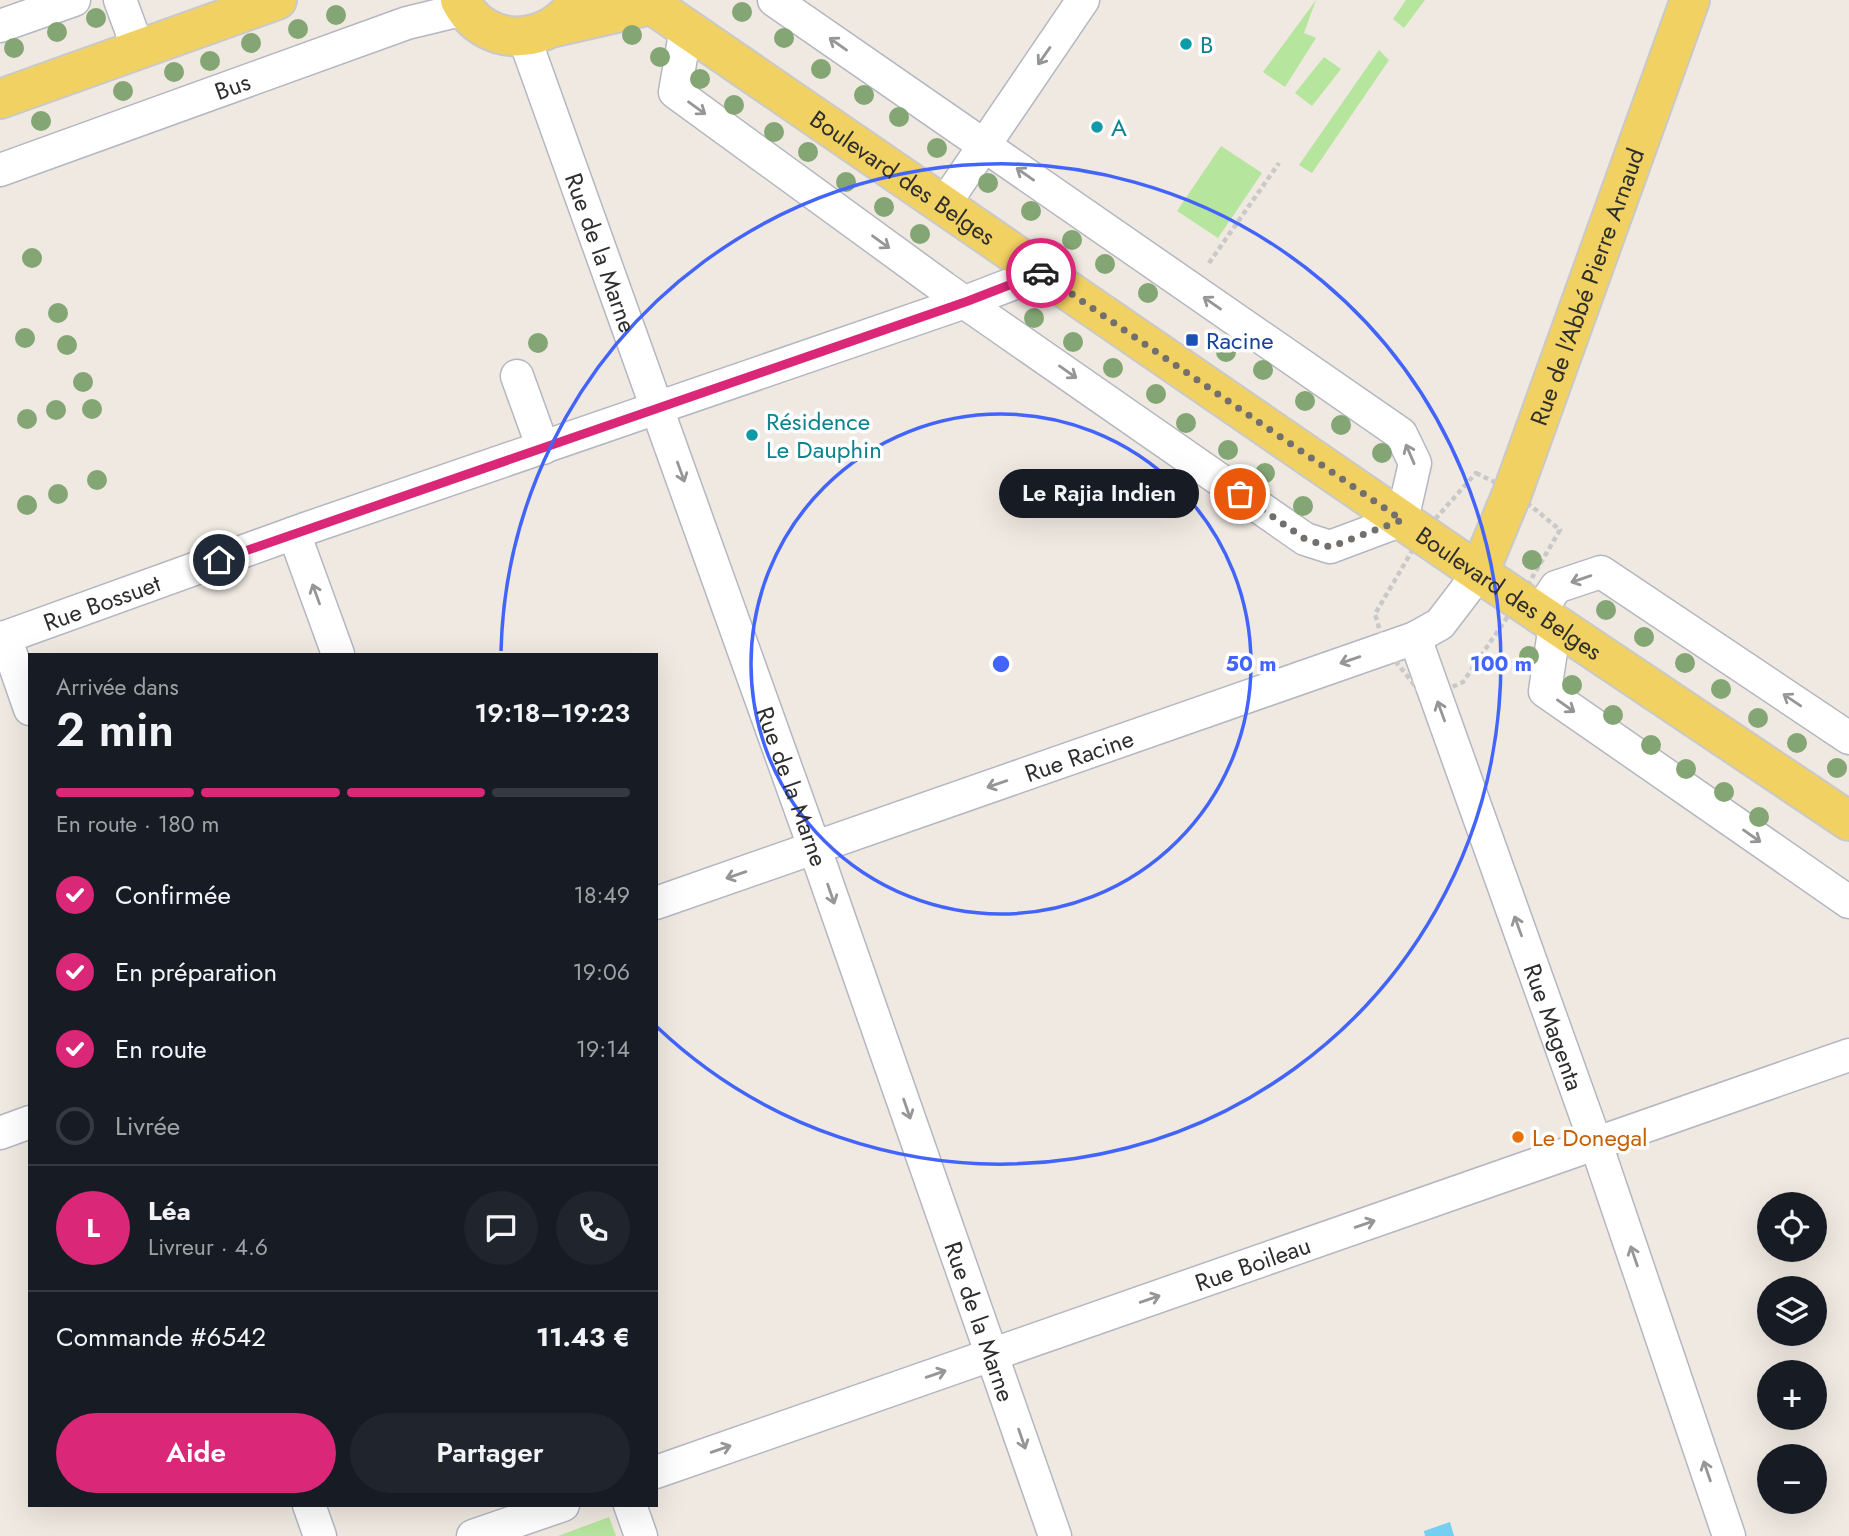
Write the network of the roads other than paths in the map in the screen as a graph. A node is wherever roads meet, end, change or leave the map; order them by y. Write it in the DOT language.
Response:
graph roads {
  1 [pos="74,0"];
  2 [pos="120,0"];
  3 [pos="277,0"];
  4 [pos="774,0"];
  5 [pos="1083,0"];
  6 [pos="1690,0"];
  7 [pos="650,2"];
  8 [pos="462,5"];
  9 [pos="552,21"];
  10 [pos="0,26"];
  11 [pos="686,28"];
  12 [pos="139,51"];
  13 [pos="0,99"];
  14 [pos="983,145"];
  15 [pos="0,170"];
  16 [pos="943,206"];
  17 [pos="1032,267"];
  18 [pos="968,301"];
  19 [pos="517,376"];
  20 [pos="658,408"];
  21 [pos="543,448"];
  22 [pos="1402,520"];
  23 [pos="295,533"];
  24 [pos="1479,573"];
  25 [pos="1547,619"];
  26 [pos="2,638"];
  27 [pos="1415,638"];
  28 [pos="338,653"];
  29 [pos="28,704"];
  30 [pos="1849,738"];
  31 [pos="1849,821"];
  32 [pos="815,848"];
  33 [pos="658,902"];
  34 [pos="1849,902"];
  35 [pos="1849,1055"];
  36 [pos="28,1123"];
  37 [pos="0,1133"];
  38 [pos="1596,1143"];
  39 [pos="993,1354"];
  40 [pos="658,1471"];
  41 [pos="310,1507"];
  42 [pos="557,1507"];
  43 [pos="631,1507"];
  44 [pos="320,1536"];
  45 [pos="473,1536"];
  46 [pos="641,1536"];
  47 [pos="1055,1536"];
  48 [pos="1729,1536"];
  1 -- 10 [label="street"];
  2 -- 12 [label="street"];
  3 -- 12 [label="main road"];
  14 -- 4 [label="street, one-way"];
  5 -- 14 [label="street, one-way"];
  6 -- 24 [label="main road, Rue de l'Abbé Pierre Arnaud"];
  7 -- 9 [label="main road, Boulevard des Belges"];
  7 -- 11 [label="main road, Boulevard des Belges"];
  8 -- 9 [label="main road"];
  8 -- 15 [label="street, Bus"];
  9 -- 20 [label="street, Rue de la Marne"];
  11 -- 16 [label="main road, Boulevard des Belges"];
  11 -- 18 [label="street, one-way"];
  12 -- 13 [label="main road"];
  14 -- 16 [label="street"];
  22 -- 14 [label="street, one-way"];
  16 -- 17 [label="main road, Boulevard des Belges"];
  17 -- 18 [label="street, Rue Bossuet"];
  17 -- 22 [label="main road, Boulevard des Belges"];
  18 -- 20 [label="street, Rue Bossuet"];
  18 -- 22 [label="street, one-way"];
  19 -- 21 [label="street"];
  20 -- 21 [label="street, Rue Bossuet"];
  20 -- 32 [label="street, Rue de la Marne, one-way"];
  21 -- 23 [label="street, Rue Bossuet"];
  22 -- 24 [label="main road, Boulevard des Belges"];
  23 -- 26 [label="street, Rue Bossuet"];
  28 -- 23 [label="street, one-way"];
  24 -- 25 [label="main road, Boulevard des Belges"];
  24 -- 27 [label="street, Rue Racine"];
  30 -- 25 [label="street, one-way"];
  25 -- 31 [label="main road, Boulevard des Belges"];
  25 -- 34 [label="street, one-way"];
  26 -- 29 [label="street"];
  27 -- 32 [label="street, Rue Racine, one-way"];
  38 -- 27 [label="street, Rue Magenta, one-way"];
  32 -- 33 [label="street, Rue Racine, one-way"];
  32 -- 39 [label="street, Rue de la Marne, one-way"];
  35 -- 38 [label="street, Rue Boileau"];
  36 -- 37 [label="street"];
  39 -- 38 [label="street, Rue Boileau, one-way"];
  48 -- 38 [label="street, Rue Magenta, one-way"];
  40 -- 39 [label="street, Rue Boileau, one-way"];
  39 -- 47 [label="street, Rue de la Marne, one-way"];
  41 -- 44 [label="street"];
  42 -- 45 [label="street"];
  43 -- 46 [label="street"];
}
